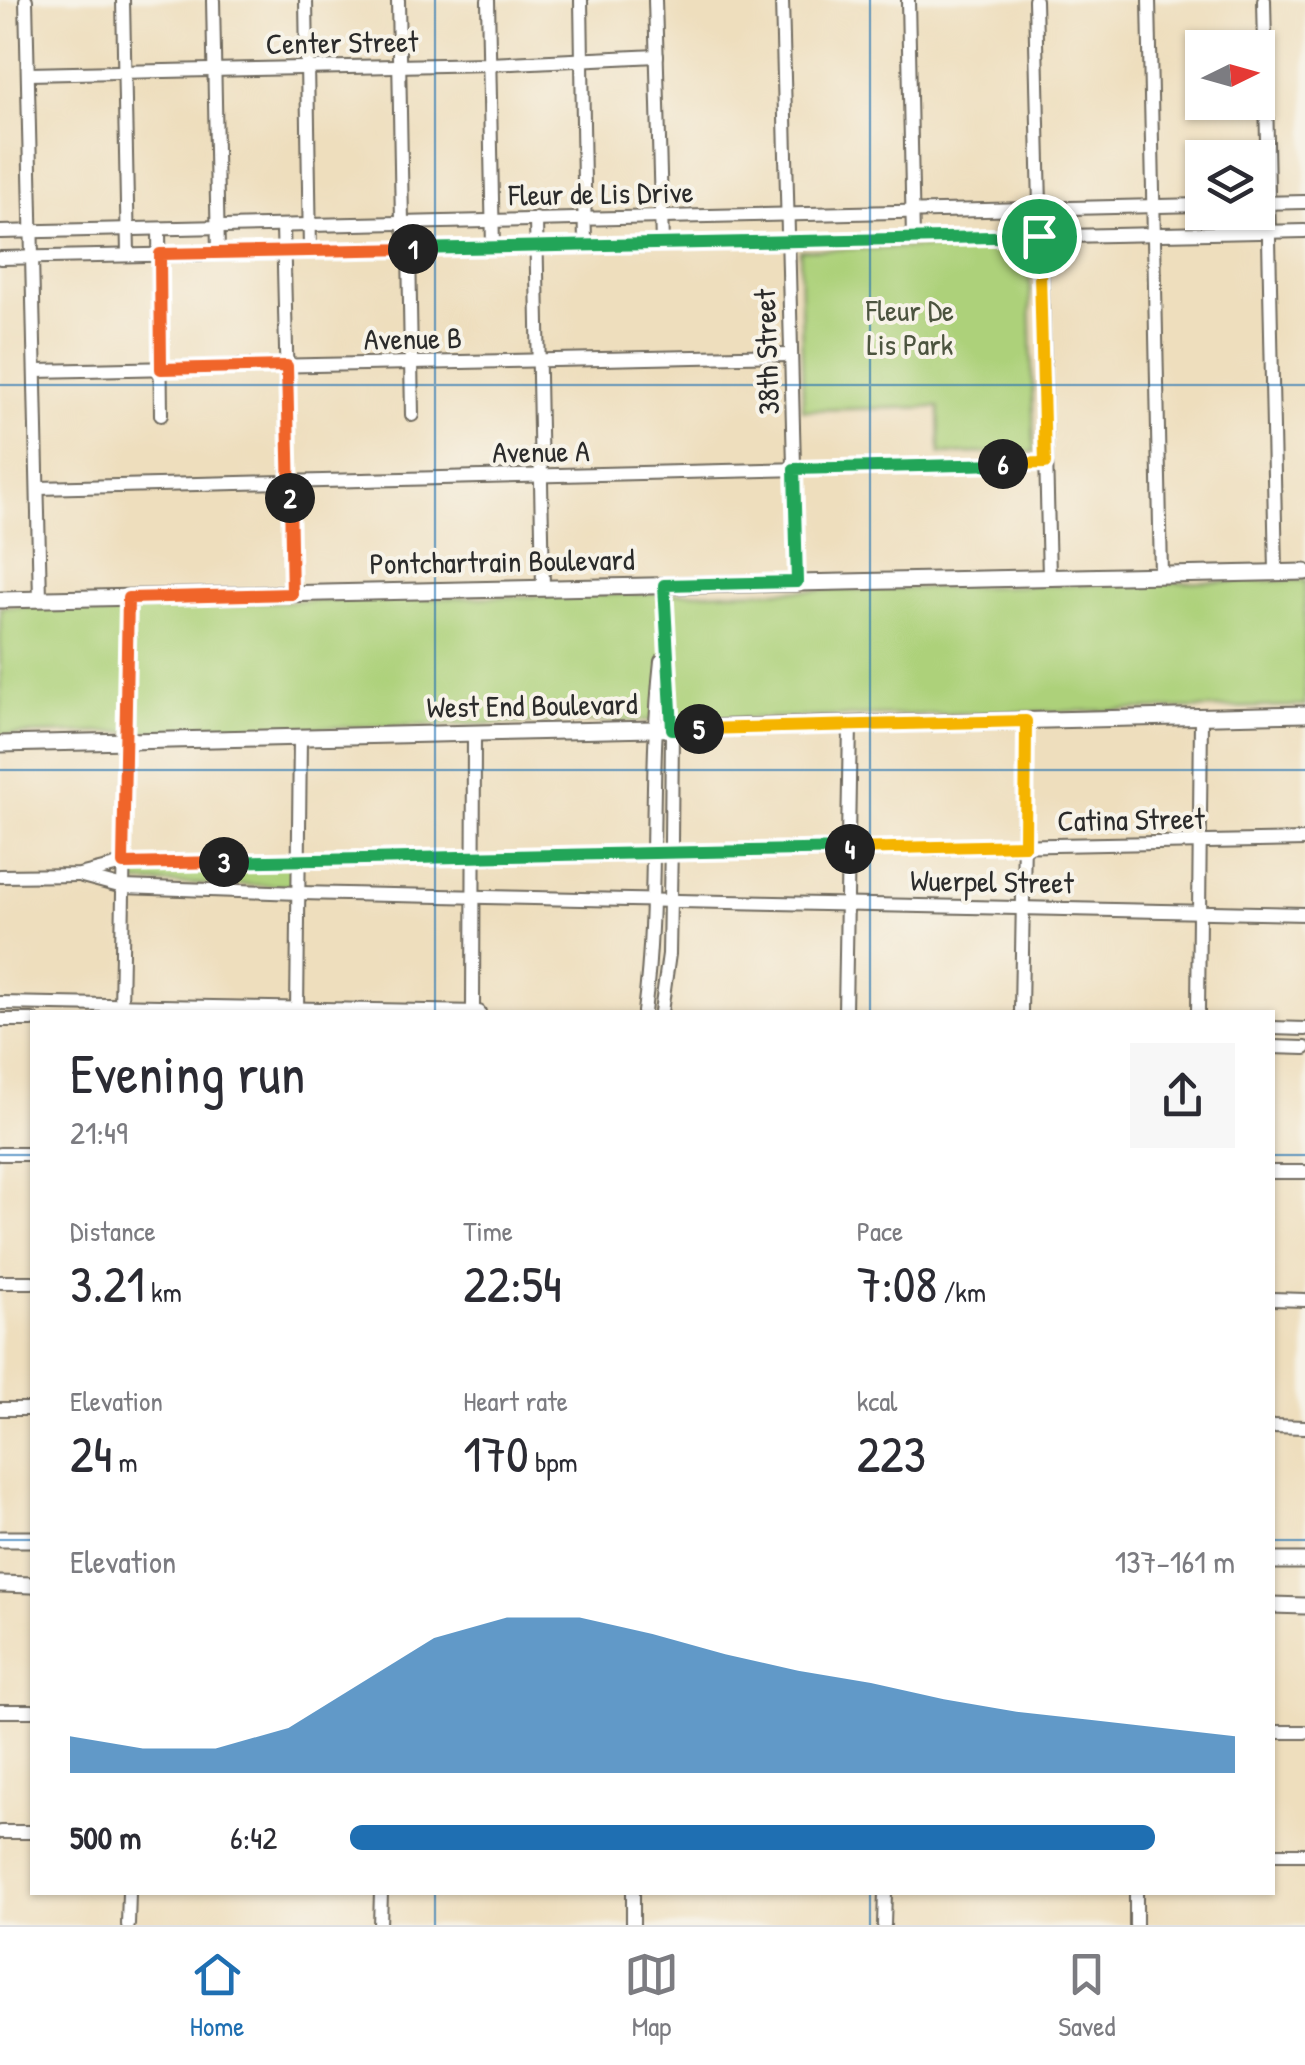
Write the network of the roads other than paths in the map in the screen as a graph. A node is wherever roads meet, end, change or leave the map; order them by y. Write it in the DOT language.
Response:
graph roads {
  1 [pos="26,0"];
  2 [pos="124,0"];
  3 [pos="213,0"];
  4 [pos="306,0"];
  5 [pos="398,0"];
  6 [pos="488,0"];
  7 [pos="580,0"];
  8 [pos="655,0"];
  9 [pos="782,0"];
  10 [pos="908,0"];
  11 [pos="1034,0"];
  12 [pos="1148,0"];
  13 [pos="1264,0"];
  14 [pos="657,56"];
  15 [pos="582,60"];
  16 [pos="489,64"];
  17 [pos="398,66"];
  18 [pos="307,68"];
  19 [pos="214,69"];
  20 [pos="124,73"];
  21 [pos="28,74"];
  22 [pos="1263,140"];
  23 [pos="1305,202"];
  24 [pos="1275,203"];
  25 [pos="1185,206"];
  26 [pos="1153,207"];
  27 [pos="1039,208"];
  28 [pos="912,211"];
  29 [pos="788,214"];
  30 [pos="660,216"];
  31 [pos="586,218"];
  32 [pos="536,219"];
  33 [pos="493,220"];
  34 [pos="402,222"];
  35 [pos="310,225"];
  36 [pos="282,226"];
  37 [pos="218,228"];
  38 [pos="160,229"];
  39 [pos="127,230"];
  40 [pos="1305,231"];
  41 [pos="0,232"];
  42 [pos="32,232"];
  43 [pos="1269,232"];
  44 [pos="1154,234"];
  45 [pos="1039,236"];
  46 [pos="913,239"];
  47 [pos="788,242"];
  48 [pos="662,244"];
  49 [pos="585,246"];
  50 [pos="535,247"];
  51 [pos="493,248"];
  52 [pos="409,249"];
  53 [pos="310,251"];
  54 [pos="283,252"];
  55 [pos="218,253"];
  56 [pos="160,254"];
  57 [pos="128,255"];
  58 [pos="32,257"];
  59 [pos="0,258"];
  60 [pos="791,355"];
  61 [pos="538,360"];
  62 [pos="412,362"];
  63 [pos="287,366"];
  64 [pos="161,369"];
  65 [pos="36,371"];
  66 [pos="161,415"];
  67 [pos="412,415"];
  68 [pos="1045,463"];
  69 [pos="794,469"];
  70 [pos="542,476"];
  71 [pos="290,482"];
  72 [pos="38,488"];
  73 [pos="1276,572"];
  74 [pos="1305,572"];
  75 [pos="1162,574"];
  76 [pos="1049,577"];
  77 [pos="797,582"];
  78 [pos="664,585"];
  79 [pos="543,587"];
  80 [pos="292,594"];
  81 [pos="128,598"];
  82 [pos="0,600"];
  83 [pos="40,600"];
  84 [pos="664,630"];
  85 [pos="1305,714"];
  86 [pos="1200,717"];
  87 [pos="1026,721"];
  88 [pos="850,724"];
  89 [pos="672,729"];
  90 [pos="654,730"];
  91 [pos="474,736"];
  92 [pos="300,737"];
  93 [pos="126,742"];
  94 [pos="0,744"];
  95 [pos="1305,840"];
  96 [pos="1202,843"];
  97 [pos="1025,845"];
  98 [pos="848,849"];
  99 [pos="671,853"];
  100 [pos="652,854"];
  101 [pos="474,857"];
  102 [pos="299,861"];
  103 [pos="123,864"];
  104 [pos="79,875"];
  105 [pos="0,876"];
  106 [pos="123,887"];
  107 [pos="299,892"];
  108 [pos="474,896"];
  109 [pos="652,900"];
  110 [pos="670,900"];
  111 [pos="848,903"];
  112 [pos="1023,906"];
  113 [pos="1202,912"];
  114 [pos="1305,914"];
  115 [pos="0,1003"];
  116 [pos="121,1009"];
  117 [pos="143,1009"];
  118 [pos="297,1010"];
  119 [pos="475,1010"];
  120 [pos="644,1010"];
  121 [pos="662,1010"];
  122 [pos="845,1010"];
  123 [pos="1021,1010"];
  124 [pos="1198,1010"];
  125 [pos="0,1020"];
  126 [pos="30,1020"];
  127 [pos="1275,1028"];
  128 [pos="1305,1029"];
  129 [pos="1275,1047"];
  130 [pos="1305,1048"];
  131 [pos="0,1154"];
  132 [pos="30,1154"];
  133 [pos="1275,1172"];
  134 [pos="1305,1172"];
  135 [pos="0,1282"];
  136 [pos="30,1282"];
  137 [pos="1275,1299"];
  138 [pos="1305,1300"];
  139 [pos="0,1408"];
  140 [pos="30,1409"];
  141 [pos="1275,1426"];
  142 [pos="1305,1427"];
  143 [pos="0,1538"];
  144 [pos="30,1539"];
  145 [pos="1275,1560"];
  146 [pos="1305,1561"];
  147 [pos="0,1584"];
  148 [pos="30,1585"];
  149 [pos="1275,1605"];
  150 [pos="1305,1606"];
  151 [pos="0,1711"];
  152 [pos="30,1711"];
  153 [pos="1275,1732"];
  154 [pos="1305,1732"];
  155 [pos="0,1832"];
  156 [pos="30,1832"];
  157 [pos="1275,1854"];
  158 [pos="1305,1854"];
  159 [pos="129,1895"];
  160 [pos="380,1895"];
  161 [pos="633,1895"];
  162 [pos="885,1895"];
  163 [pos="1136,1895"];
  164 [pos="128,1925"];
  165 [pos="380,1925"];
  166 [pos="632,1925"];
  167 [pos="884,1925"];
  168 [pos="1136,1925"];
  1 -- 21 [label="street"];
  2 -- 20 [label="street"];
  3 -- 19 [label="street"];
  4 -- 18 [label="street"];
  5 -- 17 [label="street"];
  6 -- 16 [label="street"];
  7 -- 15 [label="street"];
  8 -- 14 [label="street"];
  9 -- 29 [label="street, 38th Street"];
  10 -- 28 [label="street"];
  11 -- 27 [label="street"];
  12 -- 26 [label="street"];
  13 -- 22 [label="street"];
  14 -- 15 [label="street, Center Street"];
  14 -- 30 [label="street"];
  15 -- 16 [label="street, Center Street"];
  15 -- 31 [label="street"];
  16 -- 17 [label="street, Center Street"];
  16 -- 33 [label="street"];
  17 -- 18 [label="street, Center Street"];
  17 -- 34 [label="street"];
  18 -- 19 [label="street, Center Street"];
  18 -- 35 [label="street"];
  19 -- 20 [label="street, Center Street"];
  19 -- 37 [label="street"];
  20 -- 21 [label="street, Center Street"];
  20 -- 39 [label="street"];
  21 -- 42 [label="street"];
  23 -- 24 [label="street"];
  25 -- 26 [label="street, Fleur de Lis Drive"];
  26 -- 27 [label="street, Fleur de Lis Drive"];
  26 -- 44 [label="street"];
  27 -- 28 [label="street, Fleur de Lis Drive"];
  27 -- 45 [label="street"];
  28 -- 29 [label="street, Fleur de Lis Drive"];
  28 -- 46 [label="street"];
  29 -- 30 [label="street, Fleur de Lis Drive"];
  29 -- 47 [label="street, 38th Street"];
  30 -- 31 [label="street, Fleur de Lis Drive"];
  30 -- 48 [label="street"];
  31 -- 32 [label="street, Fleur de Lis Drive"];
  31 -- 49 [label="street"];
  32 -- 33 [label="street, Fleur de Lis Drive"];
  32 -- 50 [label="street"];
  33 -- 34 [label="street, Fleur de Lis Drive"];
  33 -- 51 [label="street"];
  34 -- 35 [label="street, Fleur de Lis Drive"];
  34 -- 52 [label="street"];
  35 -- 36 [label="street, Fleur de Lis Drive"];
  35 -- 53 [label="street"];
  36 -- 37 [label="street, Fleur de Lis Drive"];
  36 -- 54 [label="street"];
  37 -- 38 [label="street, Fleur de Lis Drive"];
  37 -- 55 [label="street"];
  38 -- 39 [label="street, Fleur de Lis Drive"];
  38 -- 56 [label="street"];
  39 -- 42 [label="street, Fleur de Lis Drive"];
  39 -- 57 [label="street"];
  40 -- 43 [label="street, Fleur de Lis Drive"];
  41 -- 42 [label="street, Fleur de Lis Drive"];
  42 -- 58 [label="street"];
  43 -- 44 [label="street, Fleur de Lis Drive"];
  43 -- 73 [label="street"];
  44 -- 45 [label="street, Fleur de Lis Drive"];
  44 -- 75 [label="street"];
  45 -- 46 [label="street, Fleur de Lis Drive"];
  45 -- 68 [label="street"];
  46 -- 47 [label="street, Fleur de Lis Drive"];
  47 -- 48 [label="street, Fleur de Lis Drive"];
  47 -- 60 [label="street, 38th Street"];
  48 -- 49 [label="street, Fleur de Lis Drive"];
  49 -- 50 [label="street, Fleur de Lis Drive"];
  50 -- 51 [label="street, Fleur de Lis Drive"];
  50 -- 61 [label="street"];
  51 -- 52 [label="street, Fleur de Lis Drive"];
  52 -- 53 [label="street, Fleur de Lis Drive"];
  52 -- 62 [label="street"];
  53 -- 54 [label="street, Fleur de Lis Drive"];
  54 -- 55 [label="street, Fleur de Lis Drive"];
  54 -- 63 [label="street"];
  55 -- 56 [label="street, Fleur de Lis Drive"];
  56 -- 57 [label="street, Fleur de Lis Drive"];
  56 -- 64 [label="street"];
  57 -- 58 [label="street, Fleur de Lis Drive"];
  58 -- 59 [label="street, Fleur de Lis Drive"];
  58 -- 65 [label="street"];
  60 -- 61 [label="street, Avenue B"];
  60 -- 69 [label="street, 38th Street"];
  61 -- 62 [label="street, Avenue B"];
  61 -- 70 [label="street"];
  62 -- 63 [label="street, Avenue B"];
  62 -- 67 [label="street"];
  63 -- 64 [label="street, Avenue B"];
  63 -- 71 [label="street"];
  64 -- 65 [label="street, Avenue B"];
  64 -- 66 [label="street"];
  65 -- 72 [label="street"];
  68 -- 69 [label="street, Avenue A"];
  68 -- 76 [label="street"];
  69 -- 70 [label="street, Avenue A"];
  69 -- 77 [label="street, 38th Street"];
  70 -- 71 [label="street, Avenue A"];
  70 -- 79 [label="street"];
  71 -- 72 [label="street, Avenue A"];
  71 -- 80 [label="street"];
  72 -- 83 [label="street"];
  73 -- 74 [label="main road, Pontchartrain Boulevard"];
  73 -- 75 [label="main road, Pontchartrain Boulevard"];
  75 -- 76 [label="main road, Pontchartrain Boulevard"];
  76 -- 77 [label="main road, Pontchartrain Boulevard"];
  77 -- 78 [label="main road, Pontchartrain Boulevard"];
  78 -- 79 [label="main road, Pontchartrain Boulevard"];
  78 -- 84 [label="street"];
  79 -- 80 [label="main road, Pontchartrain Boulevard"];
  80 -- 81 [label="main road, Pontchartrain Boulevard"];
  81 -- 83 [label="main road, Pontchartrain Boulevard"];
  81 -- 93 [label="street"];
  82 -- 83 [label="main road, Pontchartrain Boulevard"];
  84 -- 89 [label="street"];
  84 -- 90 [label="street"];
  85 -- 86 [label="main road, West End Boulevard"];
  86 -- 87 [label="main road, West End Boulevard"];
  86 -- 96 [label="street"];
  87 -- 88 [label="main road, West End Boulevard"];
  87 -- 97 [label="street"];
  88 -- 89 [label="main road, West End Boulevard"];
  88 -- 98 [label="street"];
  89 -- 90 [label="main road, West End Boulevard"];
  89 -- 99 [label="street"];
  90 -- 91 [label="main road, West End Boulevard"];
  90 -- 100 [label="street"];
  91 -- 92 [label="main road, West End Boulevard"];
  91 -- 101 [label="street"];
  92 -- 93 [label="main road, West End Boulevard"];
  92 -- 102 [label="street"];
  93 -- 94 [label="main road, West End Boulevard"];
  93 -- 103 [label="street"];
  95 -- 96 [label="street, Catina Street"];
  96 -- 97 [label="street, Catina Street"];
  96 -- 113 [label="street"];
  97 -- 98 [label="street, Catina Street"];
  97 -- 112 [label="street"];
  98 -- 99 [label="street, Catina Street"];
  98 -- 111 [label="street"];
  99 -- 100 [label="street, Catina Street"];
  99 -- 110 [label="street"];
  100 -- 101 [label="street, Catina Street"];
  100 -- 109 [label="street"];
  101 -- 102 [label="street, Catina Street"];
  101 -- 108 [label="street"];
  102 -- 103 [label="street, Catina Street"];
  102 -- 107 [label="street"];
  103 -- 104 [label="street, Catina Street"];
  103 -- 106 [label="street"];
  104 -- 105 [label="street, Catina Street"];
  104 -- 106 [label="street, Wuerpel Street"];
  106 -- 107 [label="street, Wuerpel Street"];
  106 -- 116 [label="street"];
  107 -- 108 [label="street, Wuerpel Street"];
  107 -- 118 [label="street"];
  108 -- 109 [label="street, Wuerpel Street"];
  108 -- 119 [label="street"];
  109 -- 110 [label="street, Wuerpel Street"];
  109 -- 120 [label="street"];
  110 -- 111 [label="street, Wuerpel Street"];
  110 -- 121 [label="street"];
  111 -- 112 [label="street, Wuerpel Street"];
  111 -- 122 [label="street"];
  112 -- 113 [label="street, Wuerpel Street"];
  112 -- 123 [label="street"];
  113 -- 114 [label="street, Wuerpel Street"];
  113 -- 124 [label="street"];
  115 -- 116 [label="street"];
  116 -- 117 [label="street"];
  117 -- 118 [label="street"];
  125 -- 126 [label="street"];
  127 -- 128 [label="street"];
  129 -- 130 [label="street"];
  131 -- 132 [label="street"];
  133 -- 134 [label="street"];
  135 -- 136 [label="street"];
  137 -- 138 [label="street"];
  139 -- 140 [label="street"];
  141 -- 142 [label="street"];
  143 -- 144 [label="main road"];
  145 -- 146 [label="main road"];
  147 -- 148 [label="main road"];
  149 -- 150 [label="main road"];
  151 -- 152 [label="street"];
  153 -- 154 [label="street"];
  155 -- 156 [label="street"];
  157 -- 158 [label="street"];
  159 -- 164 [label="street"];
  160 -- 165 [label="street"];
  161 -- 166 [label="street"];
  162 -- 167 [label="street"];
  163 -- 168 [label="street"];
}
